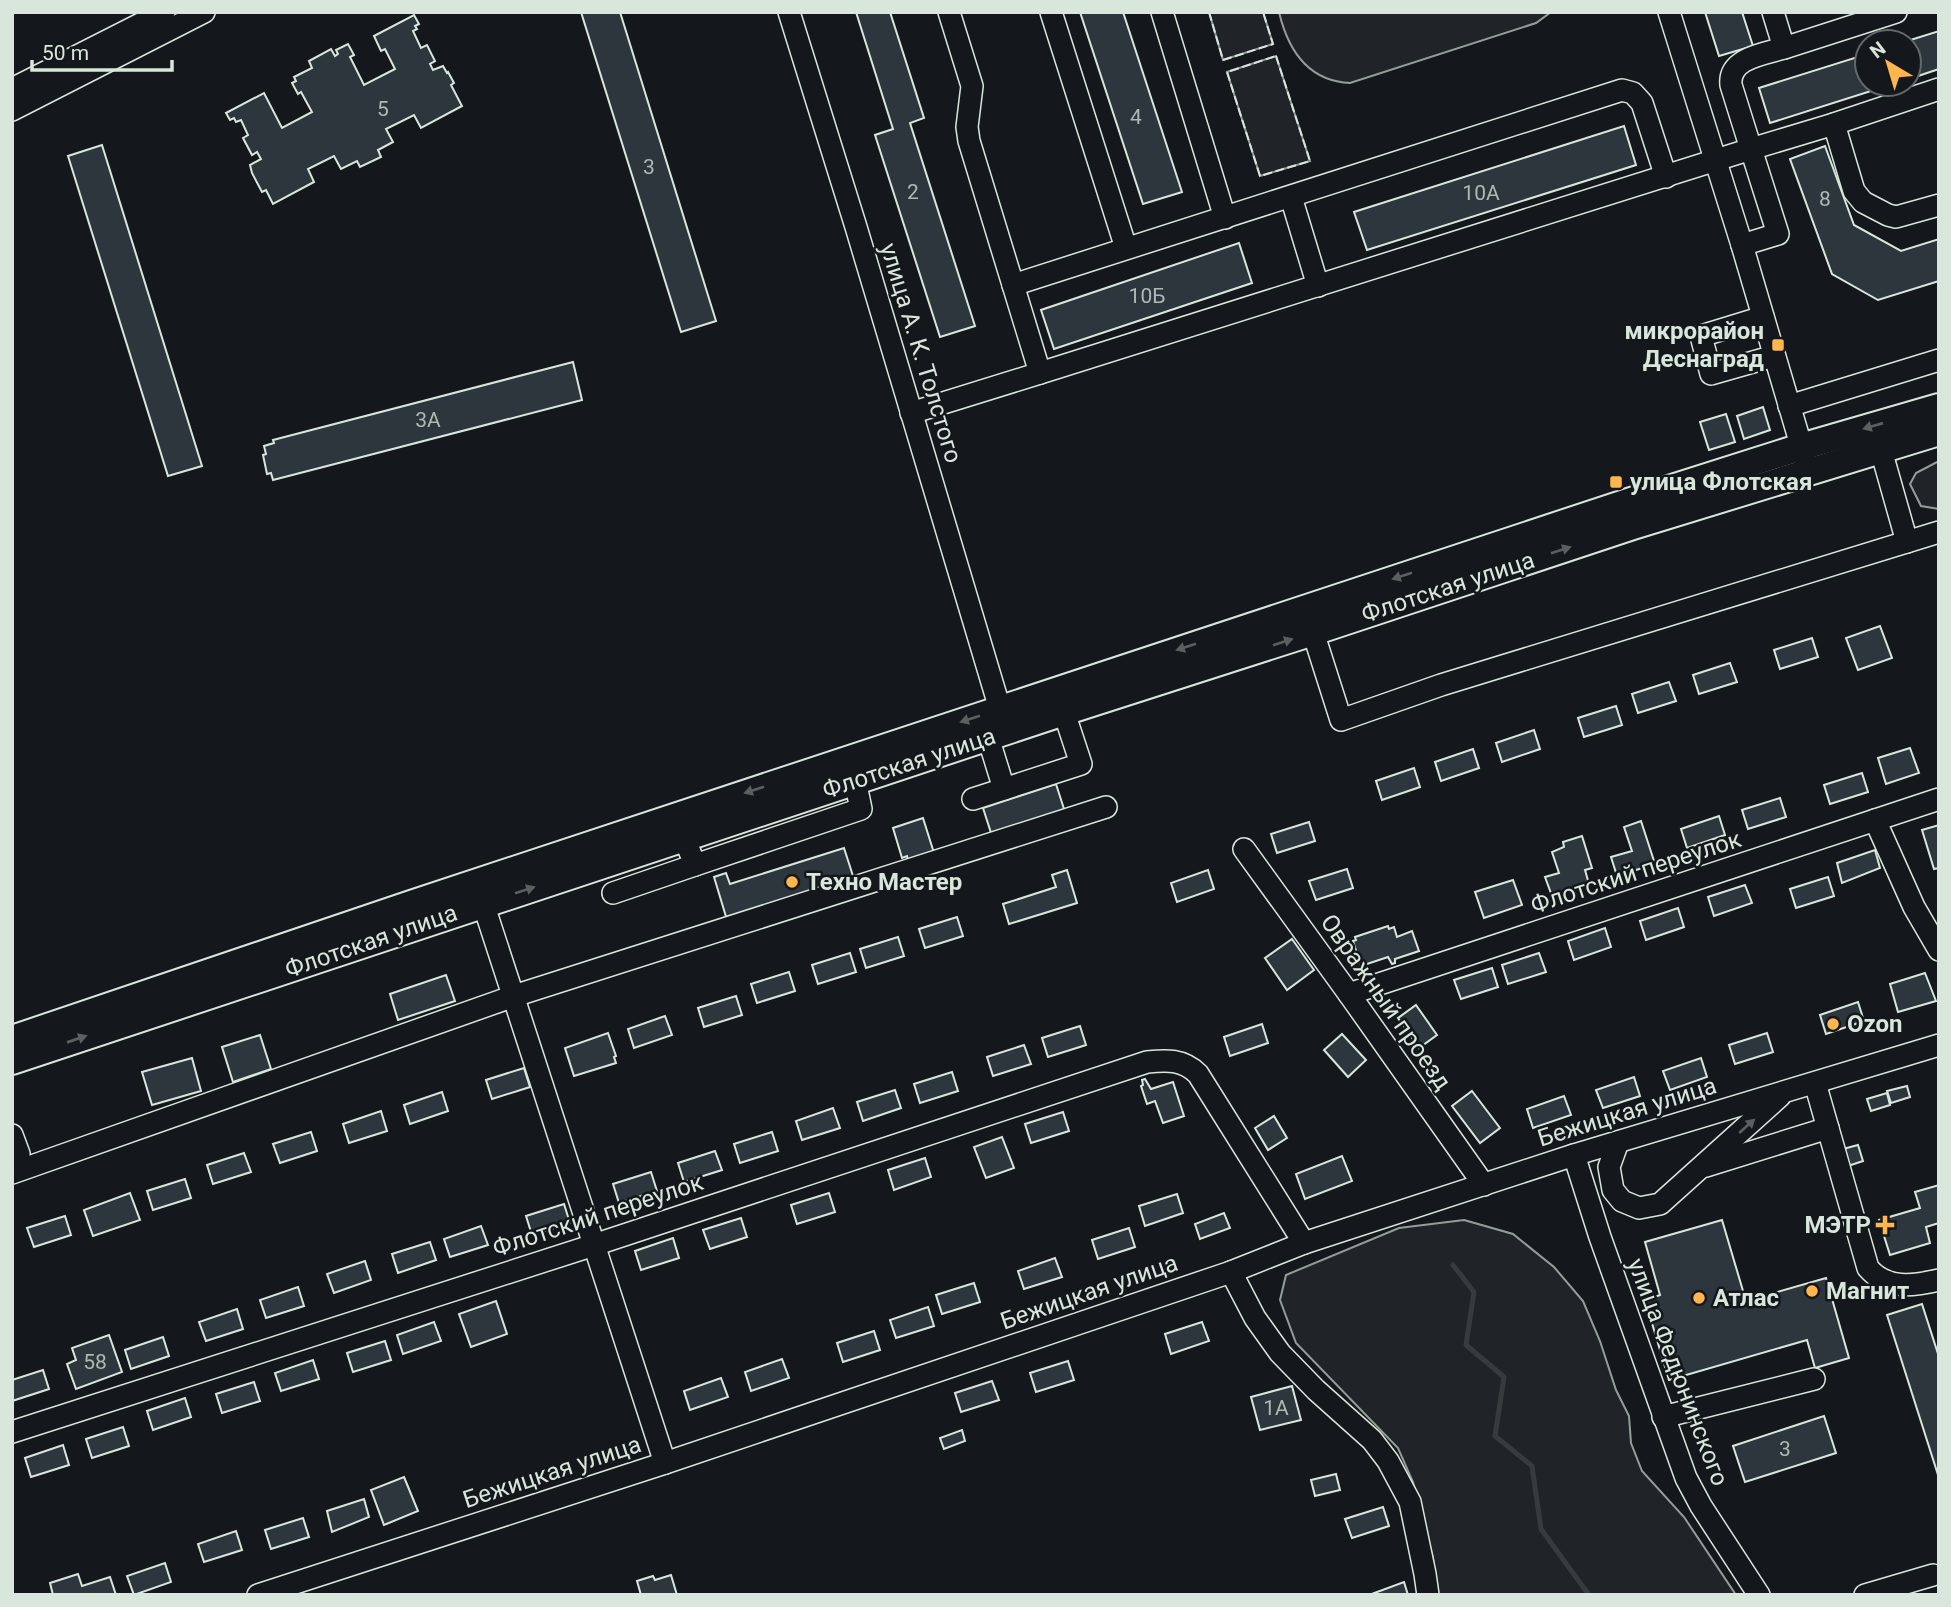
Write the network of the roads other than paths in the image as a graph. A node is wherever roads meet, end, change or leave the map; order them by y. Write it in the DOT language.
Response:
graph roads {
  1 [pos="164,12"];
  2 [pos="204,12"];
  3 [pos="789,12"];
  4 [pos="949,12"];
  5 [pos="1051,12"];
  6 [pos="1162,12"];
  7 [pos="1669,12"];
  8 [pos="1773,12"];
  9 [pos="1896,12"];
  10 [pos="1784,48"];
  11 [pos="12,89"];
  12 [pos="1939,89"];
  13 [pos="12,110"];
  14 [pos="1833,124"];
  15 [pos="1751,149"];
  16 [pos="1715,161"];
  17 [pos="1666,177"];
  18 [pos="1291,197"];
  19 [pos="1939,205"];
  20 [pos="1225,218"];
  21 [pos="1742,245"];
  22 [pos="1126,248"];
  23 [pos="1013,285"];
  24 [pos="1318,286"];
  25 [pos="1763,317"];
  26 [pos="1774,356"];
  27 [pos="1939,360"];
  28 [pos="1040,373"];
  29 [pos="1788,406"];
  30 [pos="1939,407"];
  31 [pos="911,413"];
  32 [pos="1939,432"];
  33 [pos="1881,450"];
  34 [pos="1805,460"];
  35 [pos="1939,531"];
  36 [pos="1907,542"];
  37 [pos="1313,632"];
  38 [pos="1060,701"];
  39 [pos="1000,709"];
  40 [pos="988,737"];
  41 [pos="855,780"];
  42 [pos="1004,789"];
  43 [pos="974,799"];
  44 [pos="1939,799"];
  45 [pos="1106,807"];
  46 [pos="1875,820"];
  47 [pos="684,837"];
  48 [pos="1244,849"];
  49 [pos="695,865"];
  50 [pos="613,892"];
  51 [pos="483,903"];
  52 [pos="1939,950"];
  53 [pos="1349,994"];
  54 [pos="514,996"];
  55 [pos="12,1039"];
  56 [pos="1939,1045"];
  57 [pos="12,1061"];
  58 [pos="1815,1083"];
  59 [pos="1784,1092"];
  60 [pos="1828,1128"];
  61 [pos="1618,1142"];
  62 [pos="14,1154"];
  63 [pos="1574,1155"];
  64 [pos="1701,1168"];
  65 [pos="1484,1185"];
  66 [pos="1622,1201"];
  67 [pos="1595,1222"];
  68 [pos="1304,1243"];
  69 [pos="594,1245"];
  70 [pos="1231,1272"];
  71 [pos="1939,1280"];
  72 [pos="1814,1380"];
  73 [pos="1663,1417"];
  74 [pos="12,1432"];
  75 [pos="665,1463"];
  76 [pos="1933,1574"];
  77 [pos="258,1595"];
  78 [pos="1427,1595"];
  79 [pos="1759,1595"];
  80 [pos="1865,1595"];
  1 -- 11 [label="street"];
  2 -- 13 [label="street"];
  3 -- 31 [label="street, улица А. К. Толстого"];
  4 -- 23 [label="street"];
  5 -- 22 [label="street"];
  6 -- 20 [label="street"];
  7 -- 16 [label="street"];
  8 -- 10 [label="street"];
  9 -- 10 [label="street"];
  10 -- 15 [label="street"];
  12 -- 14 [label="street"];
  14 -- 15 [label="street"];
  14 -- 19 [label="street"];
  15 -- 16 [label="street"];
  15 -- 21 [label="street"];
  16 -- 17 [label="street"];
  16 -- 21 [label="street"];
  17 -- 18 [label="street"];
  17 -- 24 [label="street"];
  18 -- 20 [label="street"];
  18 -- 24 [label="street"];
  20 -- 22 [label="street"];
  21 -- 25 [label="street"];
  22 -- 23 [label="street"];
  23 -- 28 [label="street"];
  24 -- 28 [label="street"];
  25 -- 26 [label="street"];
  25 -- 26 [label="street"];
  26 -- 29 [label="street"];
  27 -- 29 [label="street"];
  28 -- 31 [label="street"];
  29 -- 34 [label="street"];
  30 -- 34 [label="main road, Флотская улица, one-way"];
  31 -- 39 [label="street, улица А. К. Толстого"];
  32 -- 33 [label="main road, Флотская улица"];
  33 -- 34 [label="main road, Флотская улица"];
  33 -- 36 [label="street"];
  37 -- 34 [label="main road, Флотская улица, one-way"];
  34 -- 38 [label="main road, Флотская улица, one-way"];
  35 -- 36 [label="street"];
  36 -- 37 [label="street"];
  38 -- 37 [label="main road, Флотская улица, one-way"];
  38 -- 39 [label="main road, Флотская улица"];
  38 -- 40 [label="main road, Флотская улица"];
  38 -- 42 [label="street"];
  39 -- 55 [label="main road, Флотская улица, one-way"];
  40 -- 41 [label="main road, Флотская улица"];
  40 -- 42 [label="street"];
  41 -- 47 [label="main road, Флотская улица"];
  41 -- 49 [label="street"];
  42 -- 43 [label="street"];
  44 -- 46 [label="street, Флотский переулок"];
  45 -- 54 [label="street"];
  46 -- 52 [label="street"];
  46 -- 53 [label="street, Флотский переулок"];
  47 -- 49 [label="street"];
  51 -- 47 [label="main road, Флотская улица, one-way"];
  48 -- 53 [label="street, Овражный проезд"];
  49 -- 50 [label="street"];
  51 -- 54 [label="street"];
  57 -- 51 [label="main road, Флотская улица, one-way"];
  53 -- 65 [label="street, Овражный проезд"];
  54 -- 62 [label="street"];
  54 -- 69 [label="street"];
  56 -- 58 [label="street, Бежицкая улица"];
  58 -- 59 [label="street, Бежицкая улица"];
  58 -- 60 [label="street"];
  59 -- 61 [label="street, Бежицкая улица"];
  64 -- 59 [label="street, one-way"];
  60 -- 64 [label="street"];
  60 -- 71 [label="street"];
  61 -- 63 [label="street, Бежицкая улица"];
  61 -- 66 [label="street"];
  63 -- 65 [label="street, Бежицкая улица"];
  63 -- 67 [label="street, улица Федюнинского"];
  64 -- 66 [label="street"];
  65 -- 68 [label="street, Бежицкая улица"];
  66 -- 67 [label="street"];
  67 -- 73 [label="street, улица Федюнинского"];
  68 -- 69 [label="street, Флотский переулок"];
  68 -- 70 [label="street, Бежицкая улица"];
  69 -- 74 [label="street, Флотский переулок"];
  69 -- 75 [label="street"];
  70 -- 75 [label="street, Бежицкая улица"];
  70 -- 78 [label="street"];
  72 -- 73 [label="street"];
  73 -- 79 [label="street, улица Федюнинского"];
  75 -- 77 [label="street, Бежицкая улица"];
  76 -- 80 [label="street"];
}
